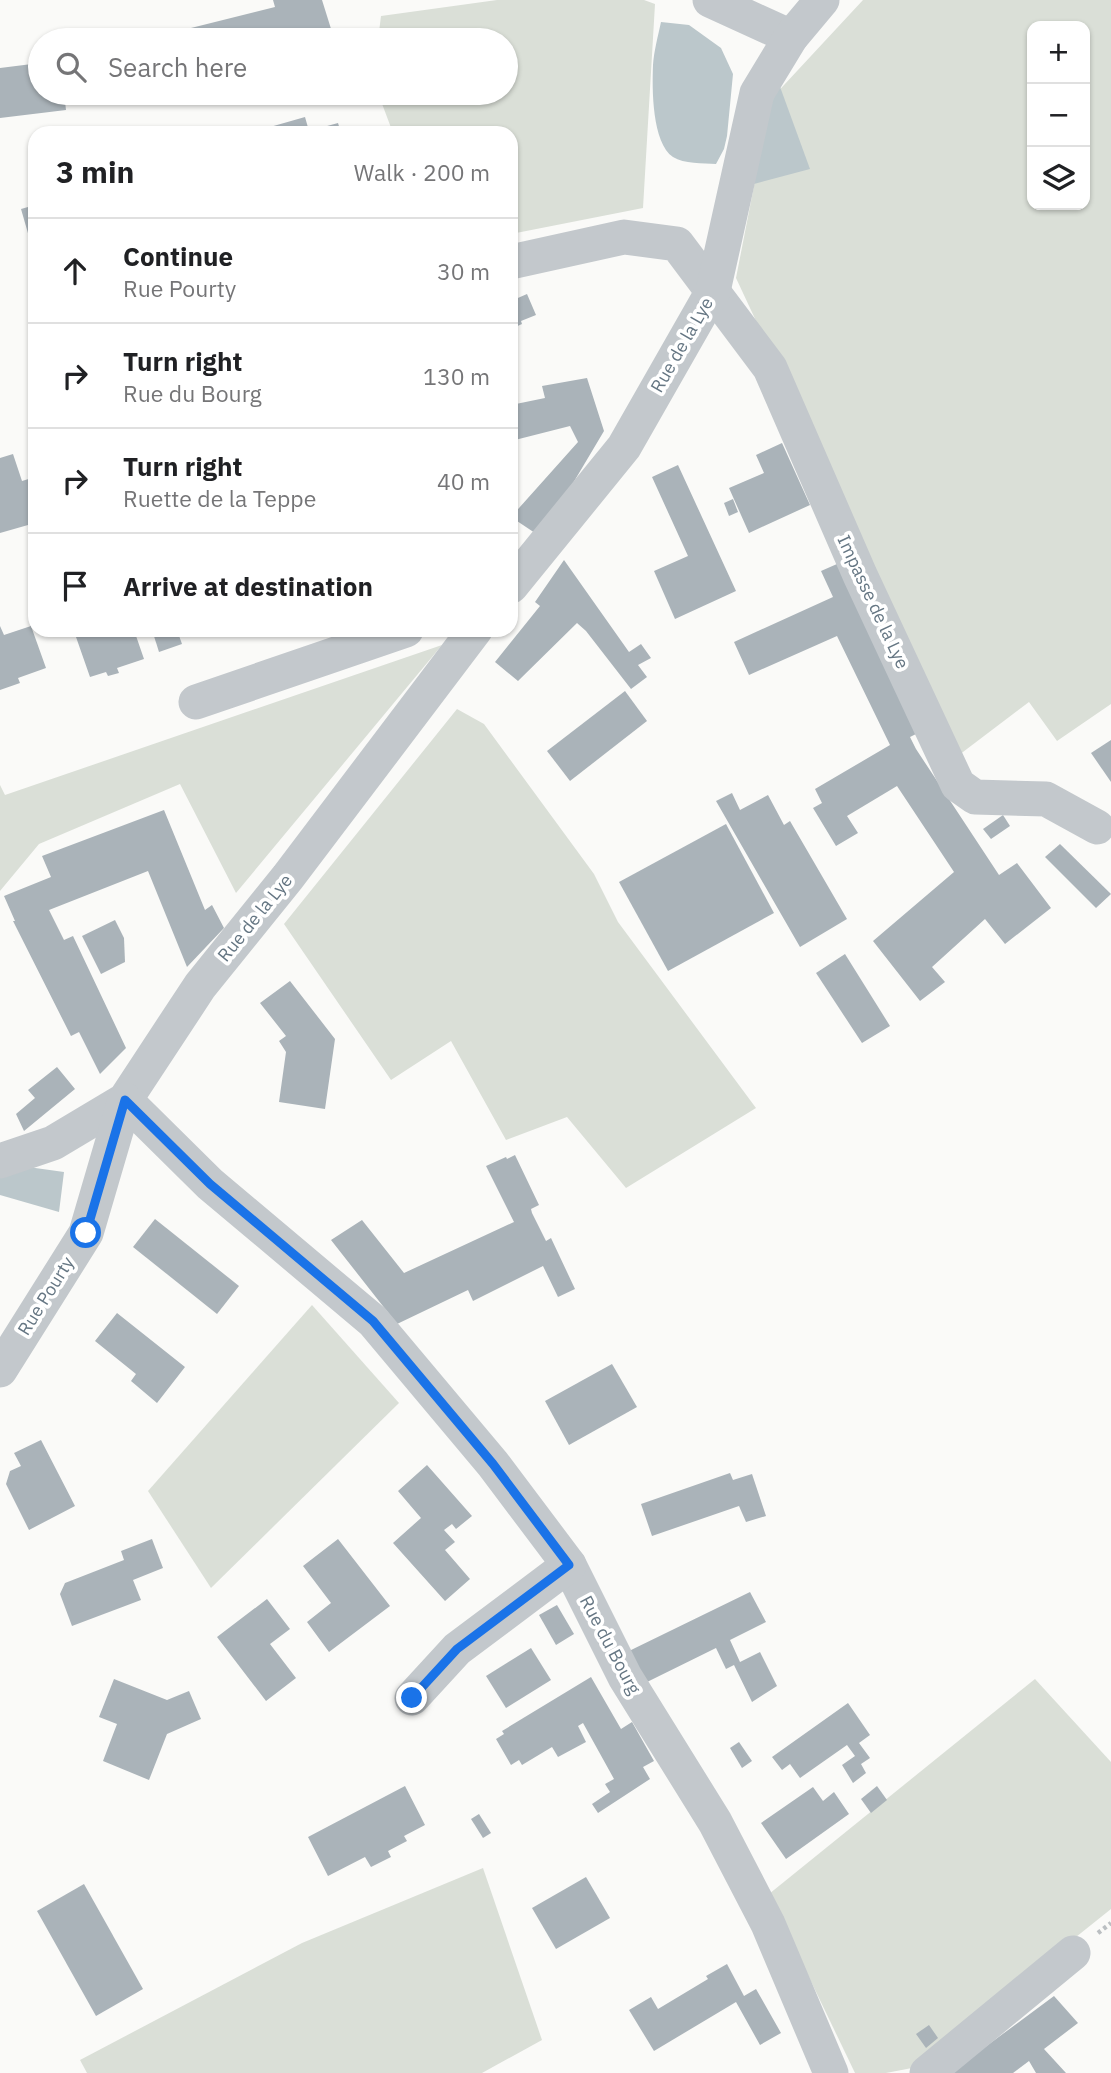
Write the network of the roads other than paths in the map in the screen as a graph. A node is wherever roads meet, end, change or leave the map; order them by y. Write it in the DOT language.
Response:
graph roads {
  1 [pos="710,0"];
  2 [pos="822,0"];
  3 [pos="791,37"];
  4 [pos="518,260"];
  5 [pos="713,290"];
  6 [pos="518,577"];
  7 [pos="386,637"];
  8 [pos="470,637"];
  9 [pos="196,702"];
  10 [pos="1097,827"];
  11 [pos="125,1100"];
  12 [pos="0,1161"];
  13 [pos="0,1370"];
  14 [pos="569,1565"];
  15 [pos="412,1698"];
  16 [pos="1073,1952"];
  17 [pos="831,2073"];
  18 [pos="927,2073"];
  1 -- 3 [label="street"];
  2 -- 3 [label="street, Rue de la Lye"];
  3 -- 5 [label="street, Rue de la Lye"];
  4 -- 5 [label="street, Impasse de la Lye"];
  5 -- 6 [label="street, Rue de la Lye"];
  5 -- 10 [label="street, Impasse de la Lye"];
  7 -- 9 [label="street"];
  8 -- 11 [label="street, Rue de la Lye"];
  11 -- 12 [label="street, Rue de la Lye"];
  11 -- 13 [label="street, Rue Pourty"];
  11 -- 14 [label="street, Rue du Bourg"];
  14 -- 15 [label="street"];
  14 -- 17 [label="street, Rue du Bourg"];
  16 -- 18 [label="street"];
}
